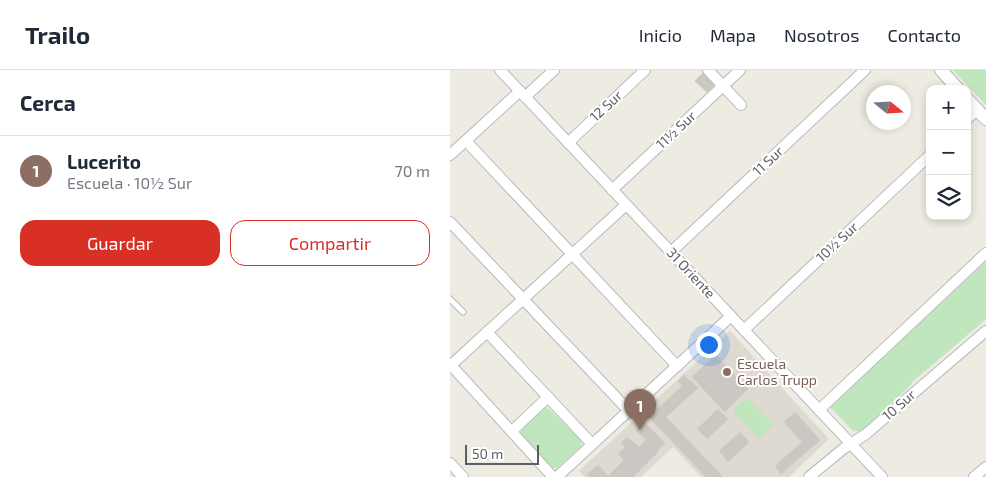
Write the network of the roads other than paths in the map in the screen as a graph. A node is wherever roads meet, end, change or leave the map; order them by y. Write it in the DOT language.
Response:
graph roads {
  1 [pos="500,70"];
  2 [pos="554,70"];
  3 [pos="645,70"];
  4 [pos="708,70"];
  5 [pos="740,70"];
  6 [pos="865,70"];
  7 [pos="940,70"];
  8 [pos="954,85"];
  9 [pos="723,86"];
  10 [pos="523,94"];
  11 [pos="971,103"];
  12 [pos="741,105"];
  13 [pos="982,114"];
  14 [pos="466,141"];
  15 [pos="568,142"];
  16 [pos="450,155"];
  17 [pos="926,159"];
  18 [pos="612,190"];
  19 [pos="626,204"];
  20 [pos="450,222"];
  21 [pos="671,252"];
  22 [pos="986,253"];
  23 [pos="572,254"];
  24 [pos="450,299"];
  25 [pos="523,299"];
  26 [pos="464,312"];
  27 [pos="731,316"];
  28 [pos="744,330"];
  29 [pos="986,331"];
  30 [pos="487,332"];
  31 [pos="450,365"];
  32 [pos="677,366"];
  33 [pos="548,397"];
  34 [pos="818,410"];
  35 [pos="629,411"];
  36 [pos="512,431"];
  37 [pos="592,444"];
  38 [pos="850,444"];
  39 [pos="450,463"];
  40 [pos="986,467"];
  41 [pos="463,477"];
  42 [pos="552,477"];
  43 [pos="557,477"];
  44 [pos="809,477"];
  45 [pos="882,477"];
  46 [pos="974,477"];
  1 -- 10 [label="street, 31 Oriente"];
  2 -- 10 [label="street"];
  3 -- 15 [label="street, 12 Sur"];
  4 -- 9 [label="street"];
  5 -- 9 [label="street, 11½ Sur"];
  6 -- 21 [label="street, 11 Sur"];
  7 -- 8 [label="street"];
  9 -- 12 [label="street"];
  9 -- 18 [label="street, 11½ Sur"];
  10 -- 14 [label="street"];
  10 -- 15 [label="street, 31 Oriente"];
  11 -- 13 [label="street"];
  14 -- 16 [label="street"];
  14 -- 23 [label="street"];
  15 -- 18 [label="street, 31 Oriente"];
  17 -- 28 [label="street, 10½ Sur"];
  18 -- 19 [label="street, 31 Oriente"];
  19 -- 21 [label="street, 31 Oriente"];
  19 -- 23 [label="street"];
  20 -- 25 [label="street"];
  21 -- 27 [label="street, 31 Oriente"];
  22 -- 34 [label="street"];
  23 -- 25 [label="street"];
  23 -- 32 [label="street"];
  24 -- 26 [label="lane"];
  25 -- 30 [label="street"];
  25 -- 35 [label="street"];
  27 -- 28 [label="street, 31 Oriente"];
  27 -- 32 [label="street"];
  28 -- 34 [label="street, 31 Oriente"];
  29 -- 38 [label="street, 10 Sur"];
  30 -- 31 [label="street"];
  30 -- 33 [label="street"];
  31 -- 36 [label="street"];
  32 -- 35 [label="street"];
  33 -- 36 [label="street"];
  33 -- 37 [label="street"];
  34 -- 38 [label="street, 31 Oriente"];
  35 -- 37 [label="street"];
  36 -- 42 [label="street"];
  37 -- 43 [label="street"];
  38 -- 44 [label="street, 10 Sur"];
  38 -- 45 [label="street, 31 Oriente"];
  39 -- 41 [label="street"];
  40 -- 46 [label="street"];
}
